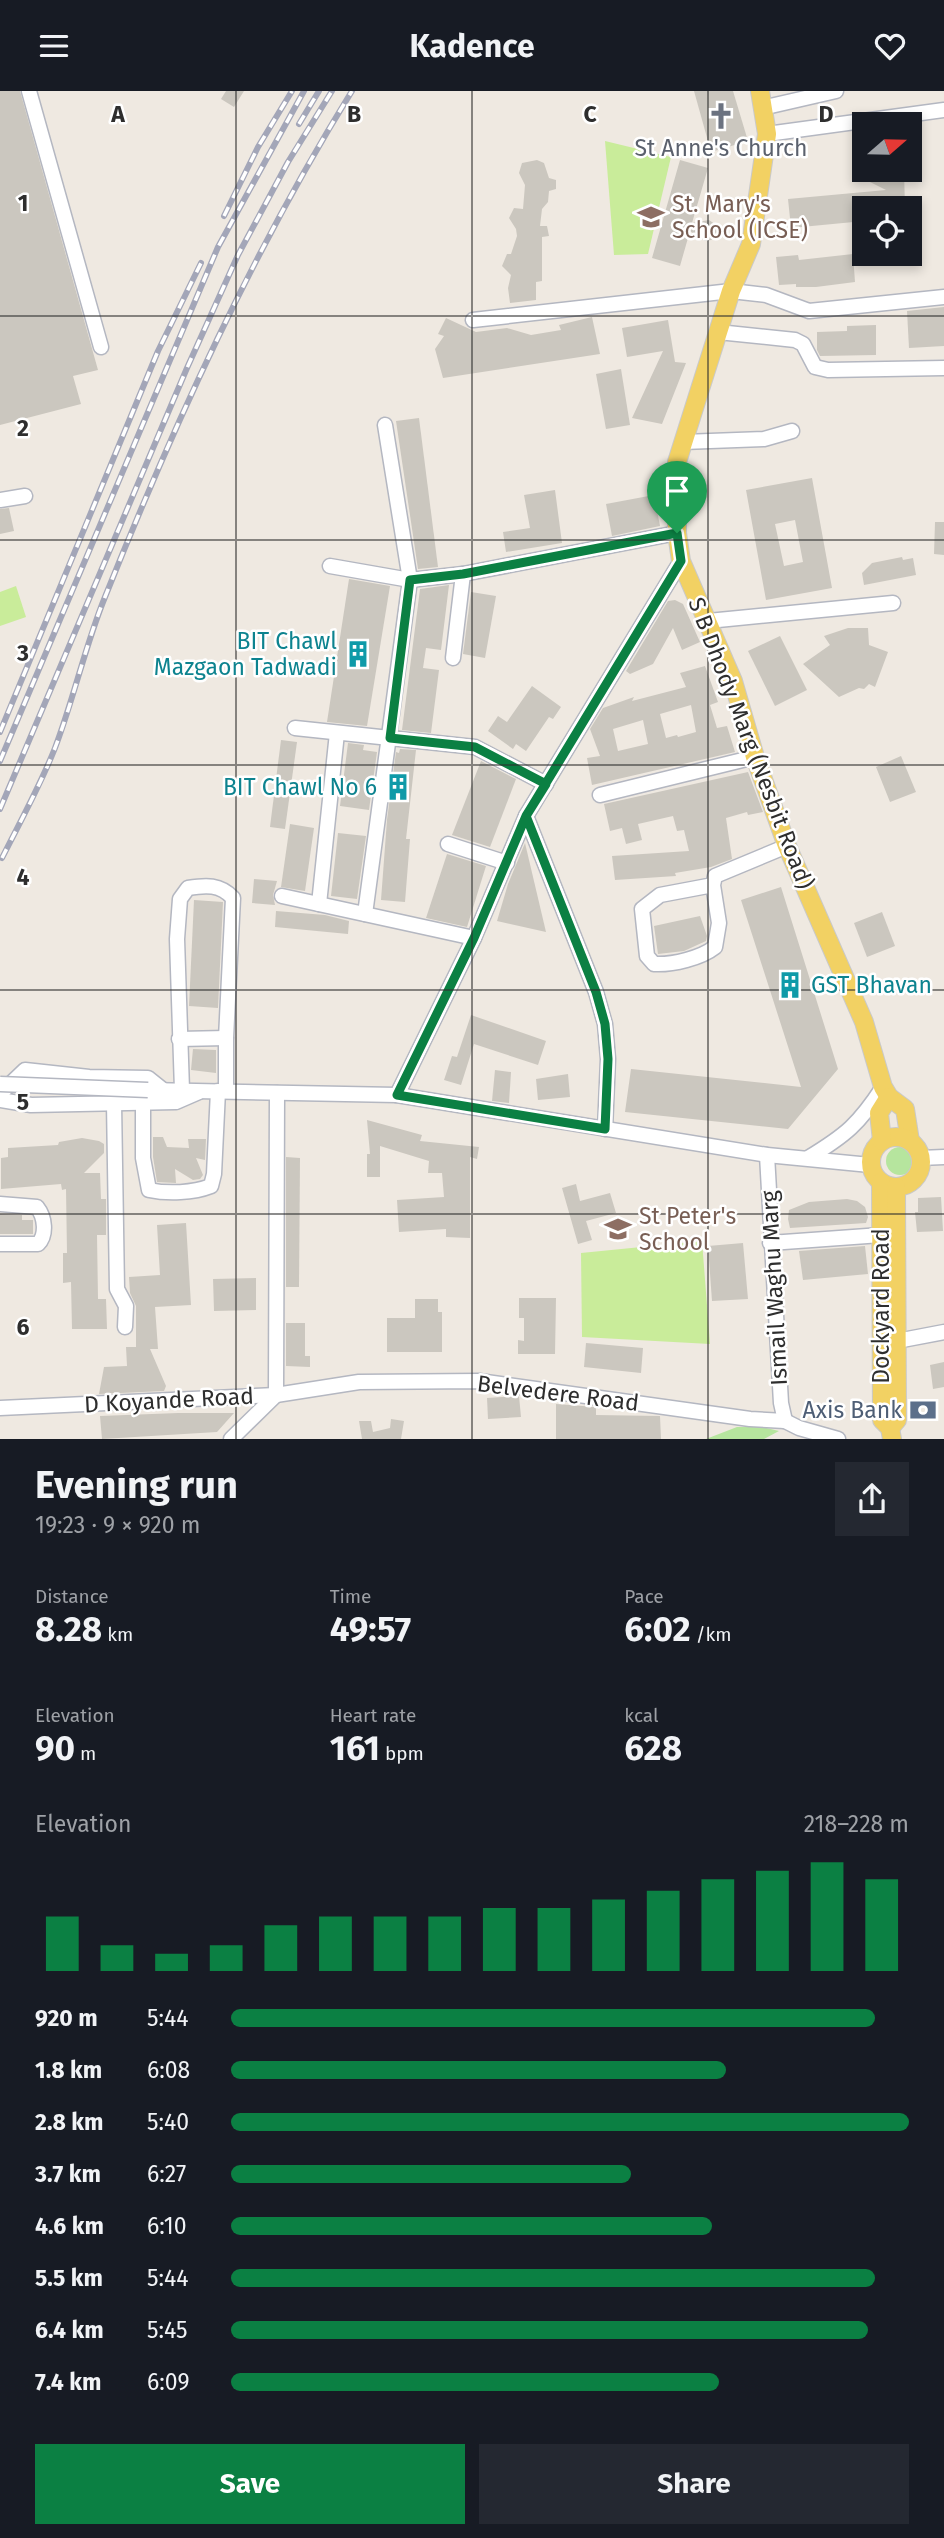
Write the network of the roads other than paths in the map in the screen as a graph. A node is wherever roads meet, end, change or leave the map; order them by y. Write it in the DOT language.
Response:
graph roads {
  1 [pos="29,91"];
  2 [pos="836,91"];
  3 [pos="761,100"];
  4 [pos="944,110"];
  5 [pos="767,134"];
  6 [pos="731,292"];
  7 [pos="944,297"];
  8 [pos="473,320"];
  9 [pos="718,332"];
  10 [pos="101,347"];
  11 [pos="944,368"];
  12 [pos="385,425"];
  13 [pos="792,431"];
  14 [pos="683,442"];
  15 [pos="25,496"];
  16 [pos="0,500"];
  17 [pos="677,533"];
  18 [pos="681,561"];
  19 [pos="330,566"];
  20 [pos="463,574"];
  21 [pos="410,580"];
  22 [pos="893,603"];
  23 [pos="708,621"];
  24 [pos="453,659"];
  25 [pos="295,728"];
  26 [pos="337,733"];
  27 [pos="390,738"];
  28 [pos="755,757"];
  29 [pos="546,784"];
  30 [pos="600,796"];
  31 [pos="526,816"];
  32 [pos="447,844"];
  33 [pos="788,846"];
  34 [pos="506,863"];
  35 [pos="713,885"];
  36 [pos="282,896"];
  37 [pos="319,904"];
  38 [pos="365,914"];
  39 [pos="474,938"];
  40 [pos="226,1038"];
  41 [pos="179,1039"];
  42 [pos="0,1084"];
  43 [pos="163,1090"];
  44 [pos="182,1090"];
  45 [pos="216,1091"];
  46 [pos="886,1092"];
  47 [pos="277,1093"];
  48 [pos="0,1094"];
  49 [pos="397,1095"];
  50 [pos="145,1097"];
  51 [pos="0,1100"];
  52 [pos="114,1103"];
  53 [pos="605,1129"];
  54 [pos="882,1141"];
  55 [pos="910,1141"];
  56 [pos="767,1156"];
  57 [pos="944,1157"];
  58 [pos="808,1158"];
  59 [pos="920,1158"];
  60 [pos="870,1165"];
  61 [pos="888,1184"];
  62 [pos="0,1204"];
  63 [pos="881,1235"];
  64 [pos="770,1243"];
  65 [pos="0,1244"];
  66 [pos="125,1327"];
  67 [pos="944,1332"];
  68 [pos="897,1341"];
  69 [pos="276,1395"];
  70 [pos="0,1408"];
  71 [pos="785,1420"];
  72 [pos="891,1433"];
  73 [pos="230,1439"];
  74 [pos="838,1439"];
  1 -- 10 [label="street"];
  2 -- 3 [label="street"];
  3 -- 5 [label="main road, S B Dhody Marg (Nesbit Road)"];
  4 -- 5 [label="street"];
  5 -- 6 [label="main road, S B Dhody Marg (Nesbit Road)"];
  6 -- 7 [label="street"];
  6 -- 8 [label="street"];
  6 -- 9 [label="main road, S B Dhody Marg (Nesbit Road)"];
  9 -- 11 [label="street"];
  9 -- 14 [label="main road, S B Dhody Marg (Nesbit Road)"];
  12 -- 21 [label="street"];
  13 -- 14 [label="street"];
  14 -- 17 [label="main road, S B Dhody Marg (Nesbit Road)"];
  15 -- 16 [label="street"];
  17 -- 18 [label="main road, S B Dhody Marg (Nesbit Road)"];
  17 -- 20 [label="street"];
  18 -- 23 [label="main road, S B Dhody Marg (Nesbit Road)"];
  18 -- 29 [label="street"];
  19 -- 21 [label="street"];
  20 -- 21 [label="street"];
  20 -- 24 [label="street"];
  21 -- 27 [label="street"];
  22 -- 23 [label="street"];
  23 -- 28 [label="main road, S B Dhody Marg (Nesbit Road)"];
  25 -- 26 [label="street"];
  26 -- 27 [label="street"];
  26 -- 37 [label="street"];
  27 -- 29 [label="street"];
  27 -- 38 [label="street"];
  28 -- 30 [label="street"];
  28 -- 33 [label="main road, S B Dhody Marg (Nesbit Road)"];
  29 -- 31 [label="street"];
  31 -- 34 [label="street"];
  31 -- 53 [label="street"];
  32 -- 34 [label="street"];
  33 -- 35 [label="street"];
  33 -- 46 [label="main road, S B Dhody Marg (Nesbit Road)"];
  34 -- 39 [label="street"];
  35 -- 35 [label="street"];
  36 -- 37 [label="street"];
  37 -- 38 [label="street"];
  38 -- 39 [label="street"];
  39 -- 49 [label="street"];
  40 -- 41 [label="street"];
  40 -- 41 [label="street"];
  40 -- 45 [label="street"];
  41 -- 44 [label="street"];
  42 -- 50 [label="street, bridge"];
  43 -- 44 [label="street"];
  43 -- 48 [label="street"];
  43 -- 50 [label="street"];
  44 -- 45 [label="street"];
  45 -- 47 [label="street"];
  45 -- 50 [label="street"];
  45 -- 50 [label="street"];
  46 -- 54 [label="main road"];
  46 -- 55 [label="main road"];
  46 -- 58 [label="street"];
  47 -- 49 [label="street"];
  47 -- 69 [label="street"];
  49 -- 53 [label="street"];
  50 -- 52 [label="street"];
  51 -- 52 [label="street"];
  52 -- 66 [label="street"];
  53 -- 56 [label="street"];
  54 -- 55 [label="main road"];
  54 -- 60 [label="main road"];
  55 -- 59 [label="main road"];
  56 -- 58 [label="street"];
  56 -- 64 [label="street, Ismail Waghu Marg"];
  57 -- 59 [label="street"];
  58 -- 60 [label="street"];
  59 -- 61 [label="main road"];
  60 -- 61 [label="main road"];
  61 -- 63 [label="main road, Dockyard Road"];
  61 -- 68 [label="main road, Dockyard Road"];
  62 -- 65 [label="street"];
  63 -- 64 [label="street"];
  63 -- 72 [label="main road, Dockyard Road"];
  64 -- 71 [label="street, Ismail Waghu Marg"];
  67 -- 68 [label="street"];
  68 -- 72 [label="main road, Dockyard Road"];
  69 -- 70 [label="street, D Koyande Road"];
  69 -- 71 [label="street, Belvedere Road"];
  69 -- 73 [label="street, D Koyande Road"];
  71 -- 74 [label="street, Belvedere Road"];
}
